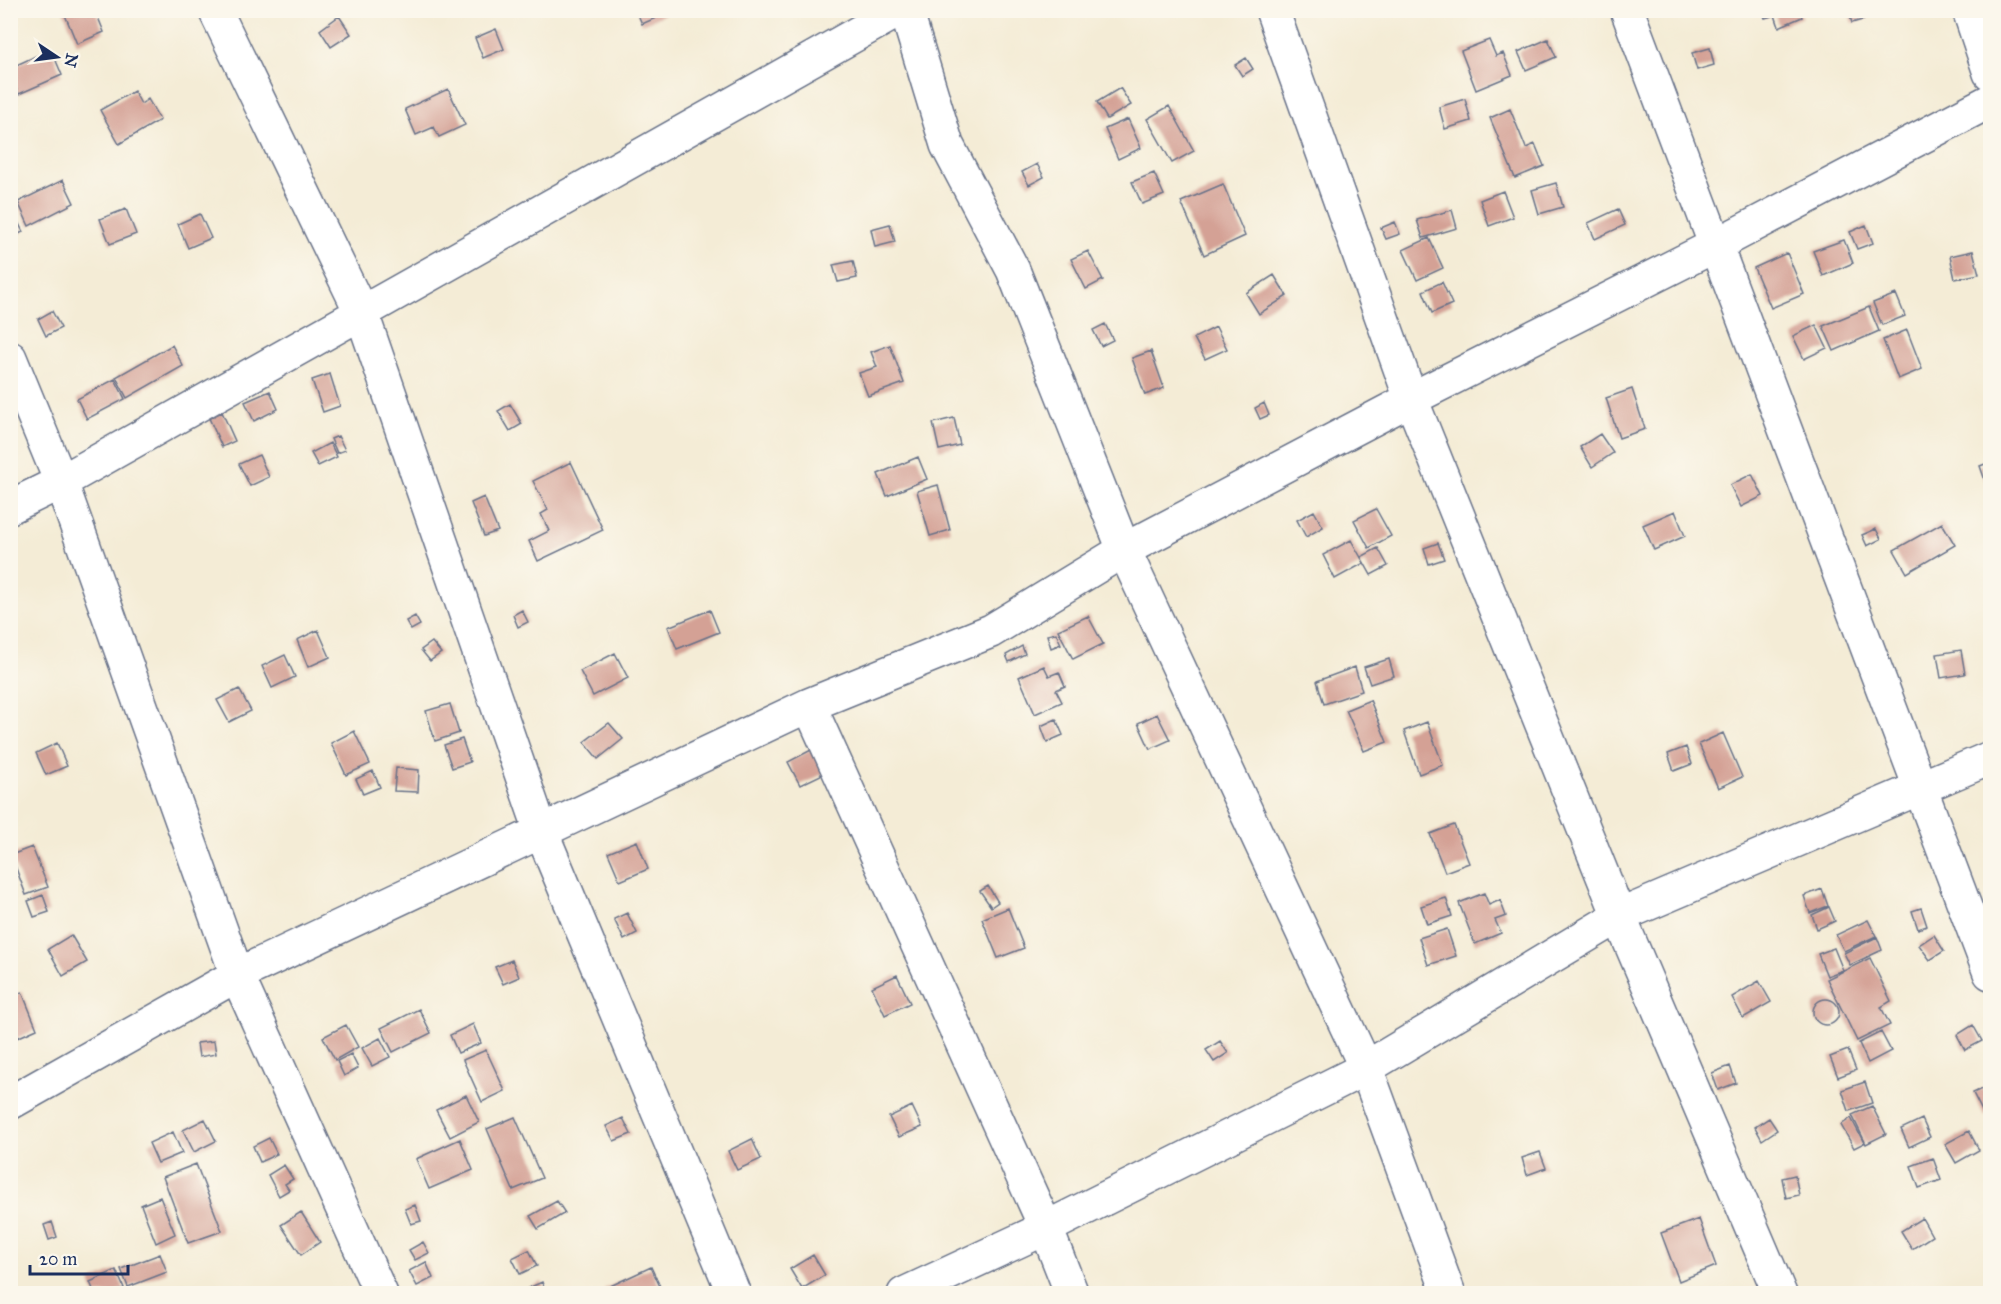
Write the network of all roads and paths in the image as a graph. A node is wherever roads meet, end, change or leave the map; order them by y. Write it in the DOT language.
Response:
graph roads {
  1 [pos="215,10"];
  2 [pos="899,10"];
  3 [pos="906,10"];
  4 [pos="1272,10"];
  5 [pos="1627,10"];
  6 [pos="1970,10"];
  7 [pos="1990,73"];
  8 [pos="1990,101"];
  9 [pos="1716,245"];
  10 [pos="362,314"];
  11 [pos="10,358"];
  12 [pos="1411,399"];
  13 [pos="61,482"];
  14 [pos="10,507"];
  15 [pos="1124,550"];
  16 [pos="809,705"];
  17 [pos="1990,758"];
  18 [pos="1921,787"];
  19 [pos="541,831"];
  20 [pos="1619,916"];
  21 [pos="1990,973"];
  22 [pos="237,975"];
  23 [pos="1366,1068"];
  24 [pos="10,1103"];
  25 [pos="1046,1228"];
  26 [pos="381,1293"];
  27 [pos="734,1293"];
  28 [pos="904,1293"];
  29 [pos="1072,1293"];
  30 [pos="1449,1293"];
  31 [pos="1780,1293"];
  1 -- 10 [label="street"];
  2 -- 10 [label="street"];
  3 -- 15 [label="street"];
  4 -- 12 [label="street"];
  5 -- 9 [label="street"];
  6 -- 7 [label="street"];
  8 -- 9 [label="street"];
  9 -- 12 [label="street"];
  9 -- 18 [label="street"];
  10 -- 13 [label="street"];
  10 -- 19 [label="street"];
  11 -- 13 [label="street"];
  12 -- 15 [label="street"];
  12 -- 20 [label="street"];
  13 -- 14 [label="street"];
  13 -- 22 [label="street"];
  15 -- 16 [label="street"];
  15 -- 23 [label="street"];
  16 -- 19 [label="street"];
  16 -- 25 [label="street"];
  17 -- 18 [label="street"];
  18 -- 20 [label="street"];
  18 -- 21 [label="street"];
  19 -- 22 [label="street"];
  19 -- 27 [label="street"];
  20 -- 23 [label="street"];
  20 -- 31 [label="street"];
  22 -- 24 [label="street"];
  22 -- 26 [label="street"];
  23 -- 25 [label="street"];
  23 -- 30 [label="street"];
  25 -- 28 [label="street"];
  25 -- 29 [label="street"];
}
